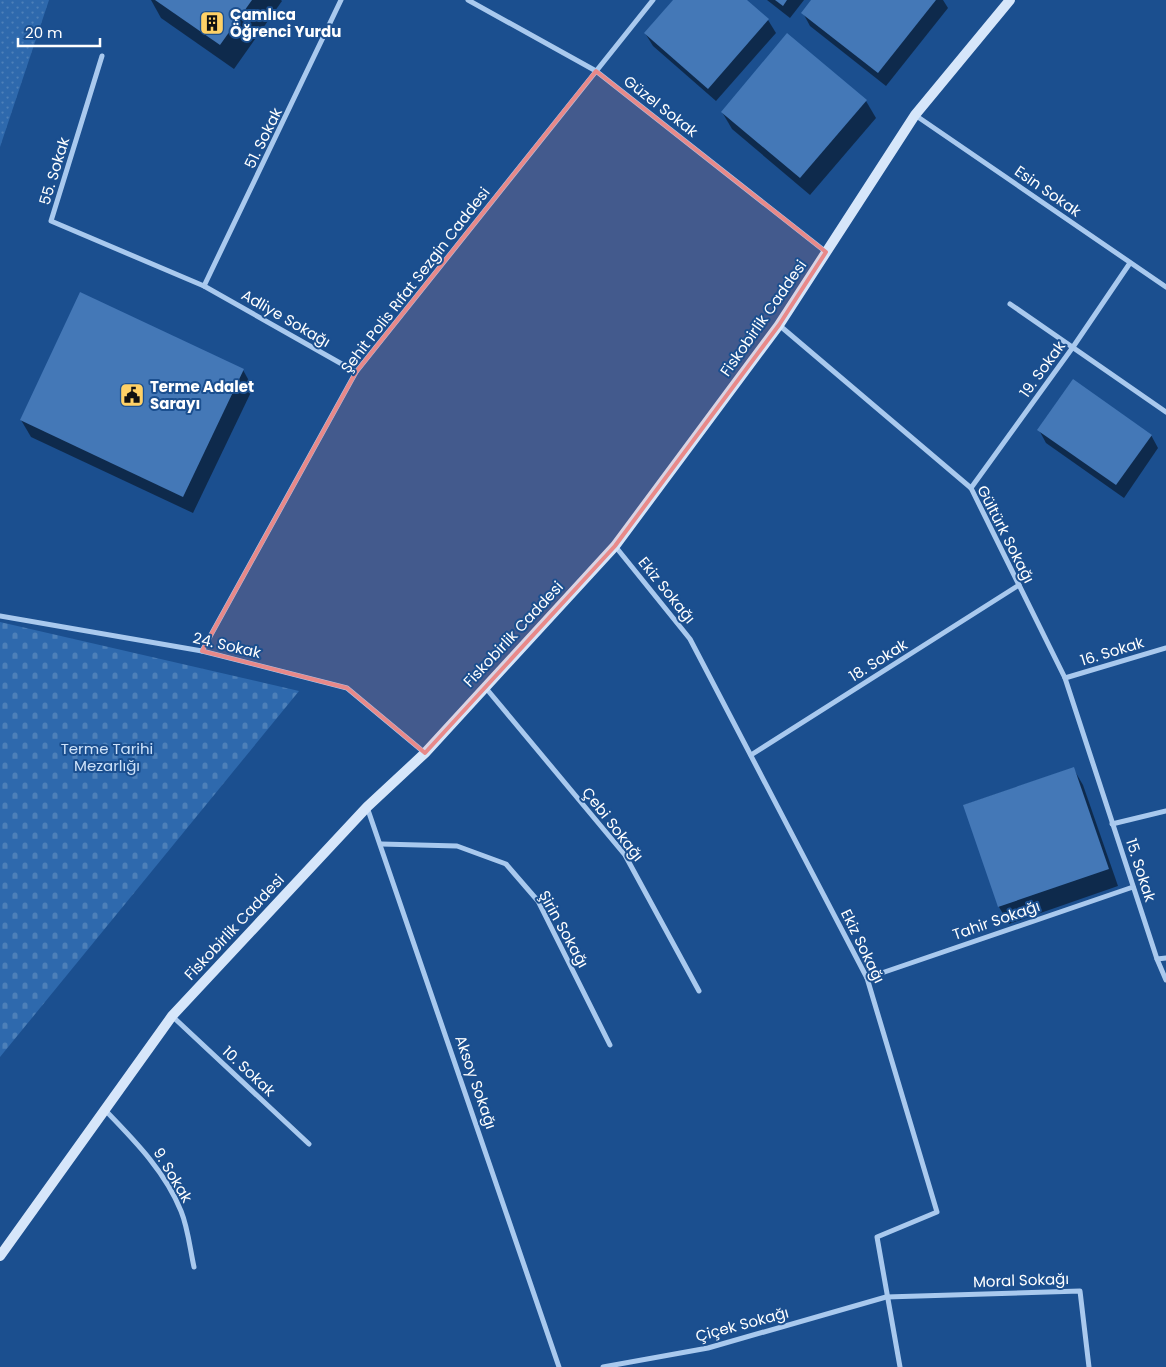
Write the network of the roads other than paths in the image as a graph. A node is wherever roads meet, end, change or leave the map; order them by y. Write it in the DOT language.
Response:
graph roads {
  1 [pos="342,0"];
  2 [pos="468,0"];
  3 [pos="653,0"];
  4 [pos="1010,0"];
  5 [pos="102,56"];
  6 [pos="596,71"];
  7 [pos="916,115"];
  8 [pos="826,252"];
  9 [pos="1130,263"];
  10 [pos="204,286"];
  11 [pos="1166,287"];
  12 [pos="1010,304"];
  13 [pos="779,325"];
  14 [pos="1073,347"];
  15 [pos="356,372"];
  16 [pos="1166,412"];
  17 [pos="971,488"];
  18 [pos="615,546"];
  19 [pos="1019,585"];
  20 [pos="0,616"];
  21 [pos="1166,648"];
  22 [pos="202,651"];
  23 [pos="1065,678"];
  24 [pos="484,686"];
  25 [pos="425,753"];
  26 [pos="751,755"];
  27 [pos="366,806"];
  28 [pos="1166,812"];
  29 [pos="1112,824"];
  30 [pos="381,844"];
  31 [pos="1133,887"];
  32 [pos="1166,958"];
  33 [pos="1157,959"];
  34 [pos="867,978"];
  35 [pos="1166,980"];
  36 [pos="699,991"];
  37 [pos="172,1016"];
  38 [pos="610,1045"];
  39 [pos="105,1110"];
  40 [pos="309,1144"];
  41 [pos="0,1256"];
  42 [pos="194,1267"];
  43 [pos="886,1297"];
  44 [pos="559,1367"];
  45 [pos="603,1367"];
  46 [pos="900,1367"];
  47 [pos="1089,1367"];
  1 -- 10 [label="street, 51. Sokak"];
  2 -- 6 [label="street, Güzel Sokak"];
  3 -- 6 [label="street, Şehit Polis Rıfat Sezgin Caddesi"];
  4 -- 7 [label="main road, Fiskobirlik Caddesi"];
  5 -- 10 [label="street, 55. Sokak"];
  6 -- 8 [label="street, Güzel Sokak"];
  6 -- 15 [label="street, Şehit Polis Rıfat Sezgin Caddesi"];
  7 -- 8 [label="main road, Fiskobirlik Caddesi"];
  7 -- 9 [label="street, Esin Sokak"];
  8 -- 13 [label="main road, Fiskobirlik Caddesi"];
  9 -- 11 [label="street, Esin Sokak"];
  9 -- 14 [label="street, 19. Sokak"];
  10 -- 15 [label="street, Adliye Sokağı"];
  12 -- 14 [label="street"];
  13 -- 17 [label="street, Gültürk Sokağı"];
  13 -- 18 [label="main road, Fiskobirlik Caddesi"];
  14 -- 16 [label="street"];
  14 -- 17 [label="street, 19. Sokak"];
  15 -- 22 [label="street, Şehit Polis Rıfat Sezgin Caddesi"];
  17 -- 19 [label="street, Gültürk Sokağı"];
  18 -- 24 [label="main road, Fiskobirlik Caddesi"];
  18 -- 26 [label="street, Ekiz Sokağı"];
  19 -- 23 [label="street, Gültürk Sokağı"];
  19 -- 26 [label="street, 18. Sokak"];
  20 -- 22 [label="street, 24. Sokak"];
  21 -- 23 [label="street, 16. Sokak"];
  22 -- 25 [label="street, 24. Sokak"];
  23 -- 29 [label="street, Gültürk Sokağı"];
  24 -- 25 [label="main road, Fiskobirlik Caddesi"];
  24 -- 36 [label="street, Çebi Sokağı"];
  25 -- 27 [label="main road, Fiskobirlik Caddesi"];
  26 -- 34 [label="street, Ekiz Sokağı"];
  27 -- 30 [label="street, Aksoy Sokağı"];
  27 -- 37 [label="main road, Fiskobirlik Caddesi"];
  28 -- 29 [label="street"];
  29 -- 31 [label="street, 15. Sokak"];
  30 -- 38 [label="street, Şirin Sokağı"];
  30 -- 44 [label="street, Aksoy Sokağı"];
  31 -- 33 [label="street, 15. Sokak"];
  31 -- 34 [label="street, Tahir Sokağı"];
  32 -- 33 [label="street"];
  33 -- 35 [label="street, 15. Sokak"];
  34 -- 43 [label="street, Ekiz Sokağı"];
  37 -- 39 [label="main road, Fiskobirlik Caddesi"];
  37 -- 40 [label="street, 10. Sokak"];
  39 -- 41 [label="main road, Fiskobirlik Caddesi"];
  39 -- 42 [label="street, 9. Sokak"];
  43 -- 45 [label="street, Çiçek Sokağı"];
  43 -- 46 [label="street, Ekiz Sokağı"];
  43 -- 47 [label="street, Moral Sokağı"];
}
